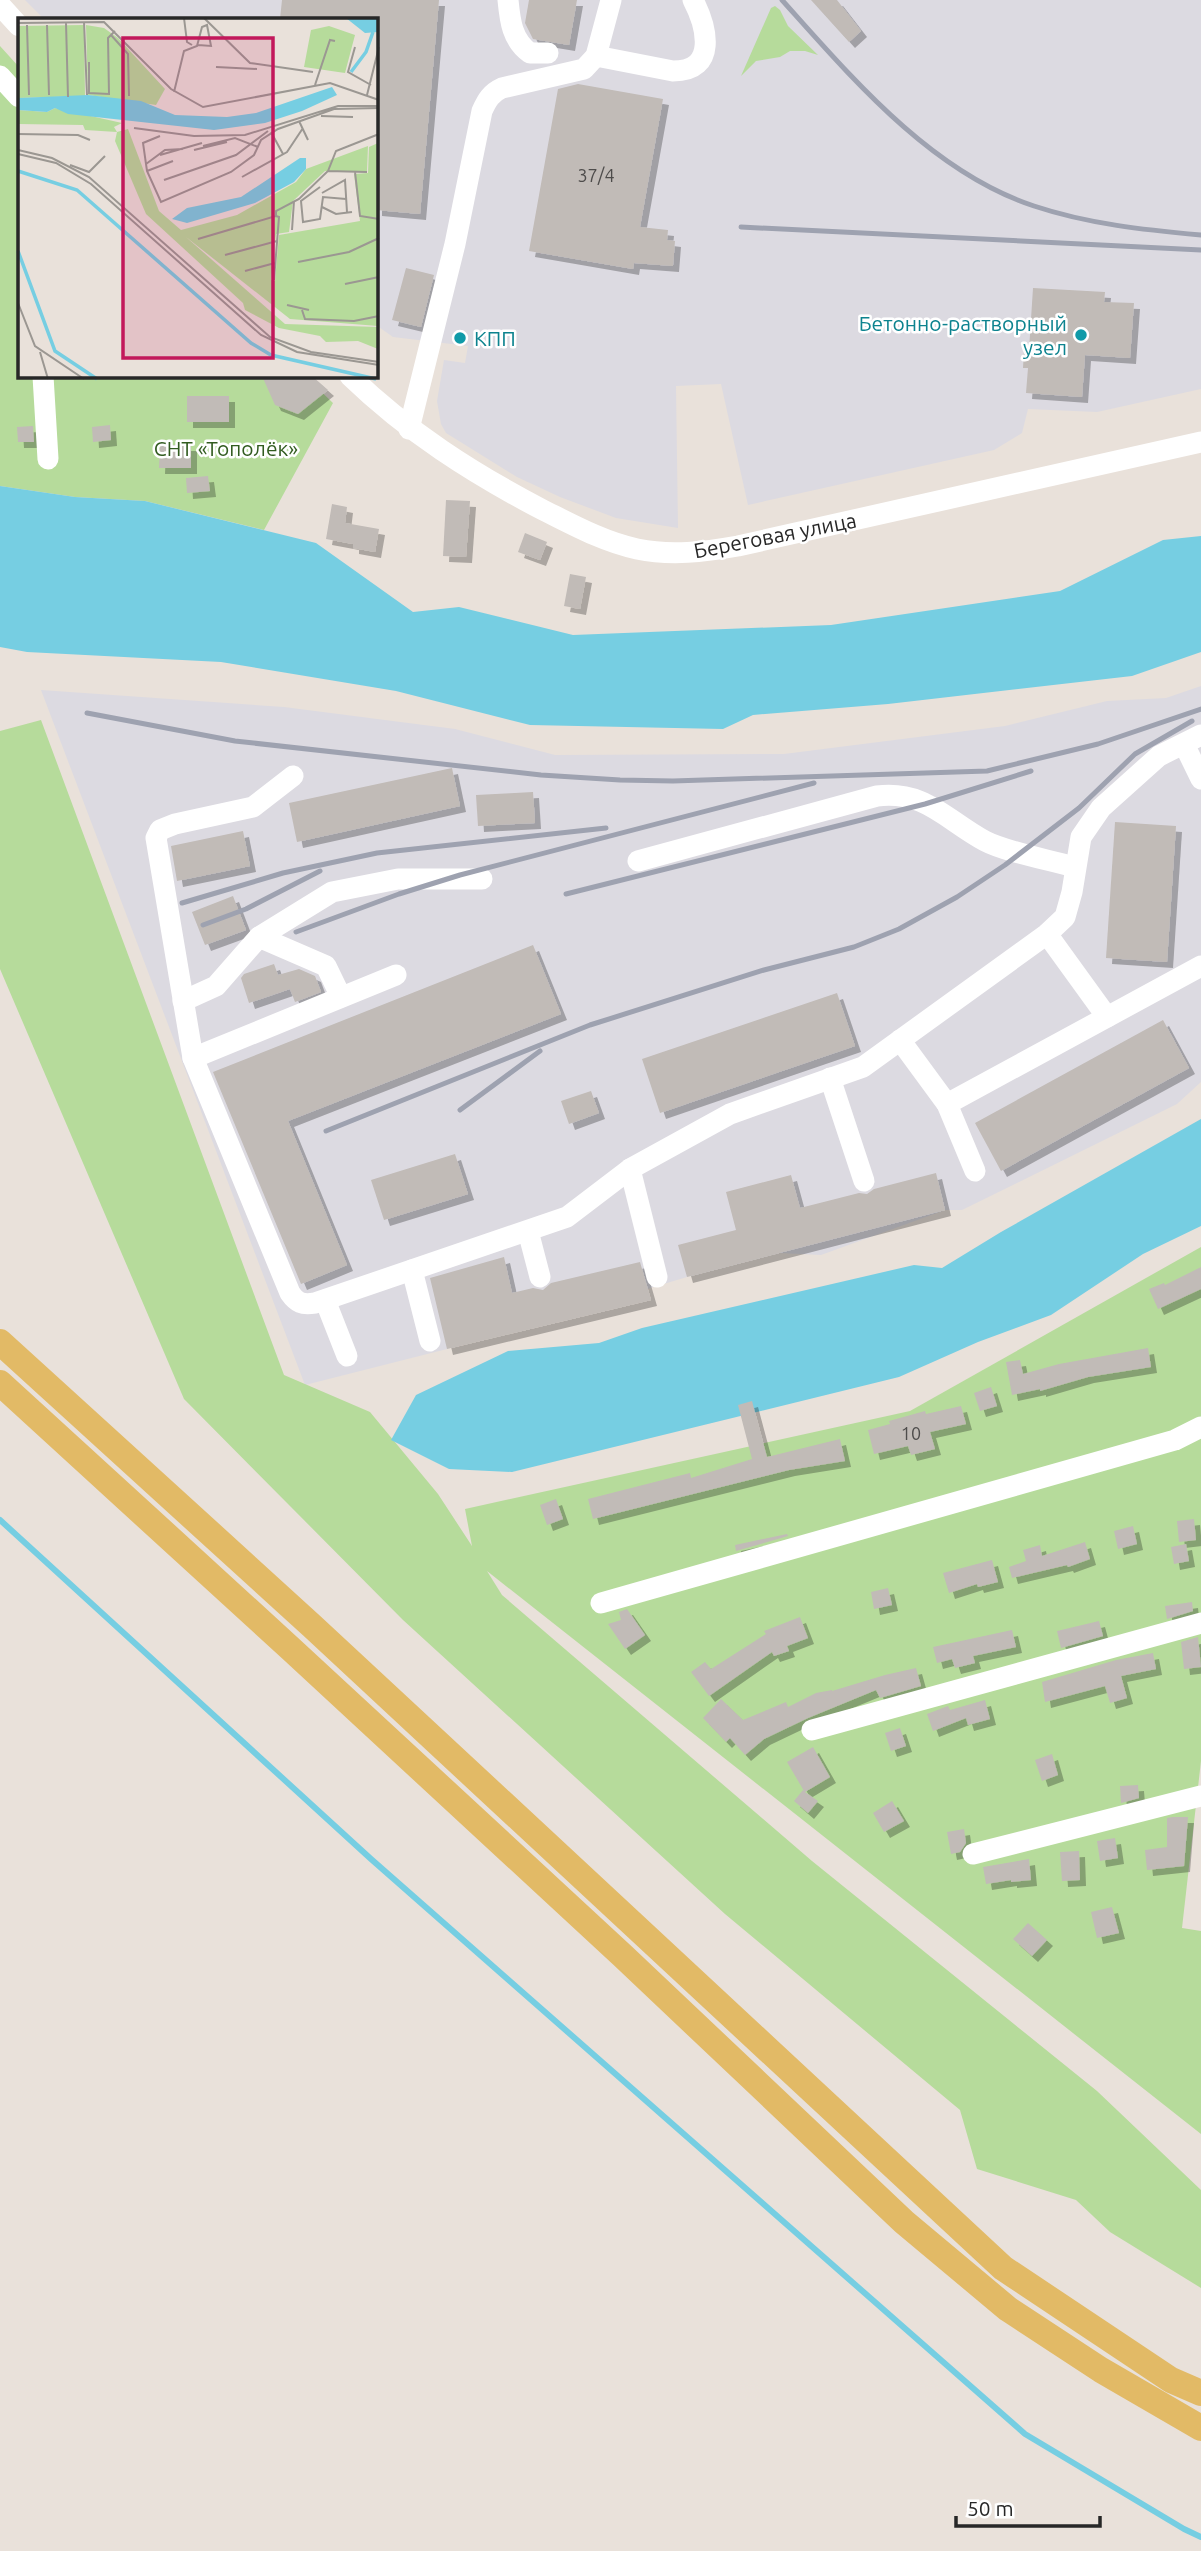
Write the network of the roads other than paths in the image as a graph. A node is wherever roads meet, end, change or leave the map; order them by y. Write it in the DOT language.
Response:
graph roads {
  1 [pos="508,0"];
  2 [pos="611,0"];
  3 [pos="693,0"];
  4 [pos="0,5"];
  5 [pos="18,25"];
  6 [pos="548,53"];
  7 [pos="596,56"];
  8 [pos="0,76"];
  9 [pos="18,96"];
  10 [pos="43,378"];
  11 [pos="351,378"];
  12 [pos="409,429"];
  13 [pos="1201,442"];
  14 [pos="48,459"];
  15 [pos="1192,739"];
  16 [pos="293,776"];
  17 [pos="1201,779"];
  18 [pos="638,861"];
  19 [pos="1074,867"];
  20 [pos="482,880"];
  21 [pos="1046,934"];
  22 [pos="259,937"];
  23 [pos="1201,966"];
  24 [pos="396,975"];
  25 [pos="341,997"];
  26 [pos="183,1001"];
  27 [pos="1107,1017"];
  28 [pos="900,1040"];
  29 [pos="193,1058"];
  30 [pos="830,1079"];
  31 [pos="947,1104"];
  32 [pos="629,1168"];
  33 [pos="975,1171"];
  34 [pos="864,1181"];
  35 [pos="528,1231"];
  36 [pos="412,1270"];
  37 [pos="540,1277"];
  38 [pos="657,1277"];
  39 [pos="325,1300"];
  40 [pos="430,1341"];
  41 [pos="0,1342"];
  42 [pos="347,1356"];
  43 [pos="0,1384"];
  44 [pos="1201,1427"];
  45 [pos="601,1603"];
  46 [pos="1201,1623"];
  47 [pos="812,1730"];
  48 [pos="1201,1797"];
  49 [pos="973,1854"];
  50 [pos="1201,2393"];
  51 [pos="1201,2428"];
  1 -- 6 [label="street"];
  2 -- 7 [label="street"];
  3 -- 7 [label="street"];
  4 -- 5 [label="street"];
  7 -- 12 [label="street"];
  8 -- 9 [label="street"];
  10 -- 14 [label="street"];
  11 -- 12 [label="street, Береговая улица"];
  12 -- 13 [label="street, Береговая улица"];
  15 -- 17 [label="street"];
  15 -- 19 [label="street"];
  16 -- 26 [label="street"];
  18 -- 19 [label="street"];
  19 -- 21 [label="street"];
  20 -- 22 [label="street"];
  21 -- 27 [label="street"];
  21 -- 28 [label="street"];
  22 -- 25 [label="street"];
  22 -- 26 [label="street"];
  23 -- 27 [label="street"];
  24 -- 25 [label="street"];
  25 -- 29 [label="street"];
  26 -- 29 [label="street"];
  27 -- 31 [label="street"];
  28 -- 30 [label="street"];
  28 -- 31 [label="street"];
  29 -- 39 [label="street"];
  30 -- 32 [label="street"];
  30 -- 34 [label="street"];
  31 -- 33 [label="street"];
  32 -- 35 [label="street"];
  32 -- 38 [label="street"];
  35 -- 36 [label="street"];
  35 -- 37 [label="street"];
  36 -- 39 [label="street"];
  36 -- 40 [label="street"];
  39 -- 42 [label="street"];
  41 -- 50 [label="main road"];
  43 -- 51 [label="main road"];
  44 -- 45 [label="street"];
  46 -- 47 [label="street"];
  48 -- 49 [label="street"];
}
